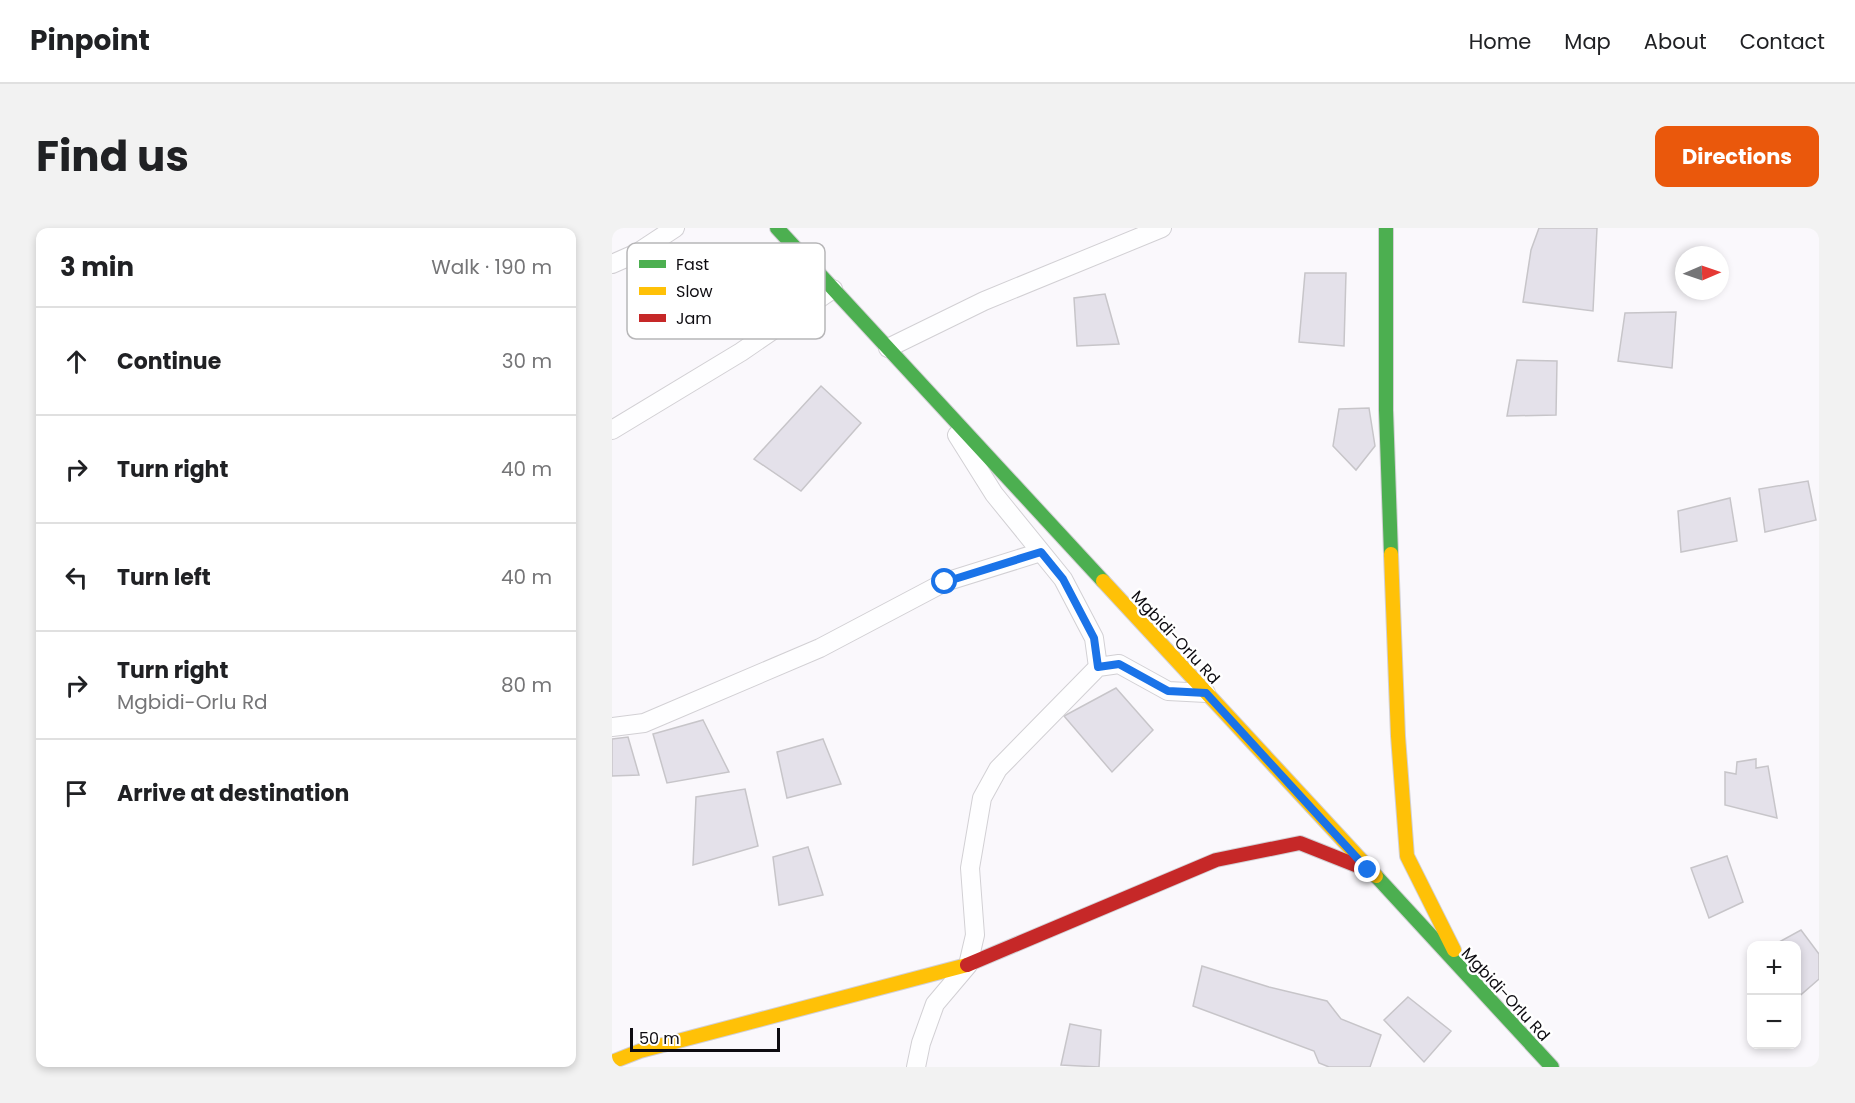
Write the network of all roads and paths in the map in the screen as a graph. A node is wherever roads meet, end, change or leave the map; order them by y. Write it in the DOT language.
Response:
graph roads {
  1 [pos="675,228"];
  2 [pos="777,228"];
  3 [pos="1162,228"];
  4 [pos="1386,228"];
  5 [pos="652,243"];
  6 [pos="791,243"];
  7 [pos="627,257"];
  8 [pos="612,264"];
  9 [pos="825,280"];
  10 [pos="833,289"];
  11 [pos="825,294"];
  12 [pos="760,339"];
  13 [pos="888,348"];
  14 [pos="934,398"];
  15 [pos="612,430"];
  16 [pos="1041,552"];
  17 [pos="1098,667"];
  18 [pos="1206,693"];
  19 [pos="612,727"];
  20 [pos="1368,870"];
  21 [pos="968,966"];
  22 [pos="1467,977"];
  23 [pos="612,1062"];
  24 [pos="916,1067"];
  25 [pos="1552,1067"];
  1 -- 5 [label="street"];
  2 -- 6 [label="street, Mgbidi-Orlu Rd"];
  3 -- 13 [label="street"];
  4 -- 22 [label="street"];
  7 -- 8 [label="street"];
  9 -- 10 [label="street, Mgbidi-Orlu Rd"];
  10 -- 11 [label="street"];
  10 -- 13 [label="street, Mgbidi-Orlu Rd"];
  12 -- 15 [label="street"];
  13 -- 14 [label="street, Mgbidi-Orlu Rd"];
  14 -- 16 [label="street"];
  14 -- 18 [label="street, Mgbidi-Orlu Rd"];
  16 -- 17 [label="street"];
  16 -- 19 [label="street"];
  17 -- 18 [label="street"];
  17 -- 21 [label="street"];
  18 -- 20 [label="street, Mgbidi-Orlu Rd"];
  20 -- 21 [label="street"];
  20 -- 22 [label="street, Mgbidi-Orlu Rd"];
  21 -- 23 [label="street"];
  21 -- 24 [label="street"];
  22 -- 25 [label="street, Mgbidi-Orlu Rd"];
}
